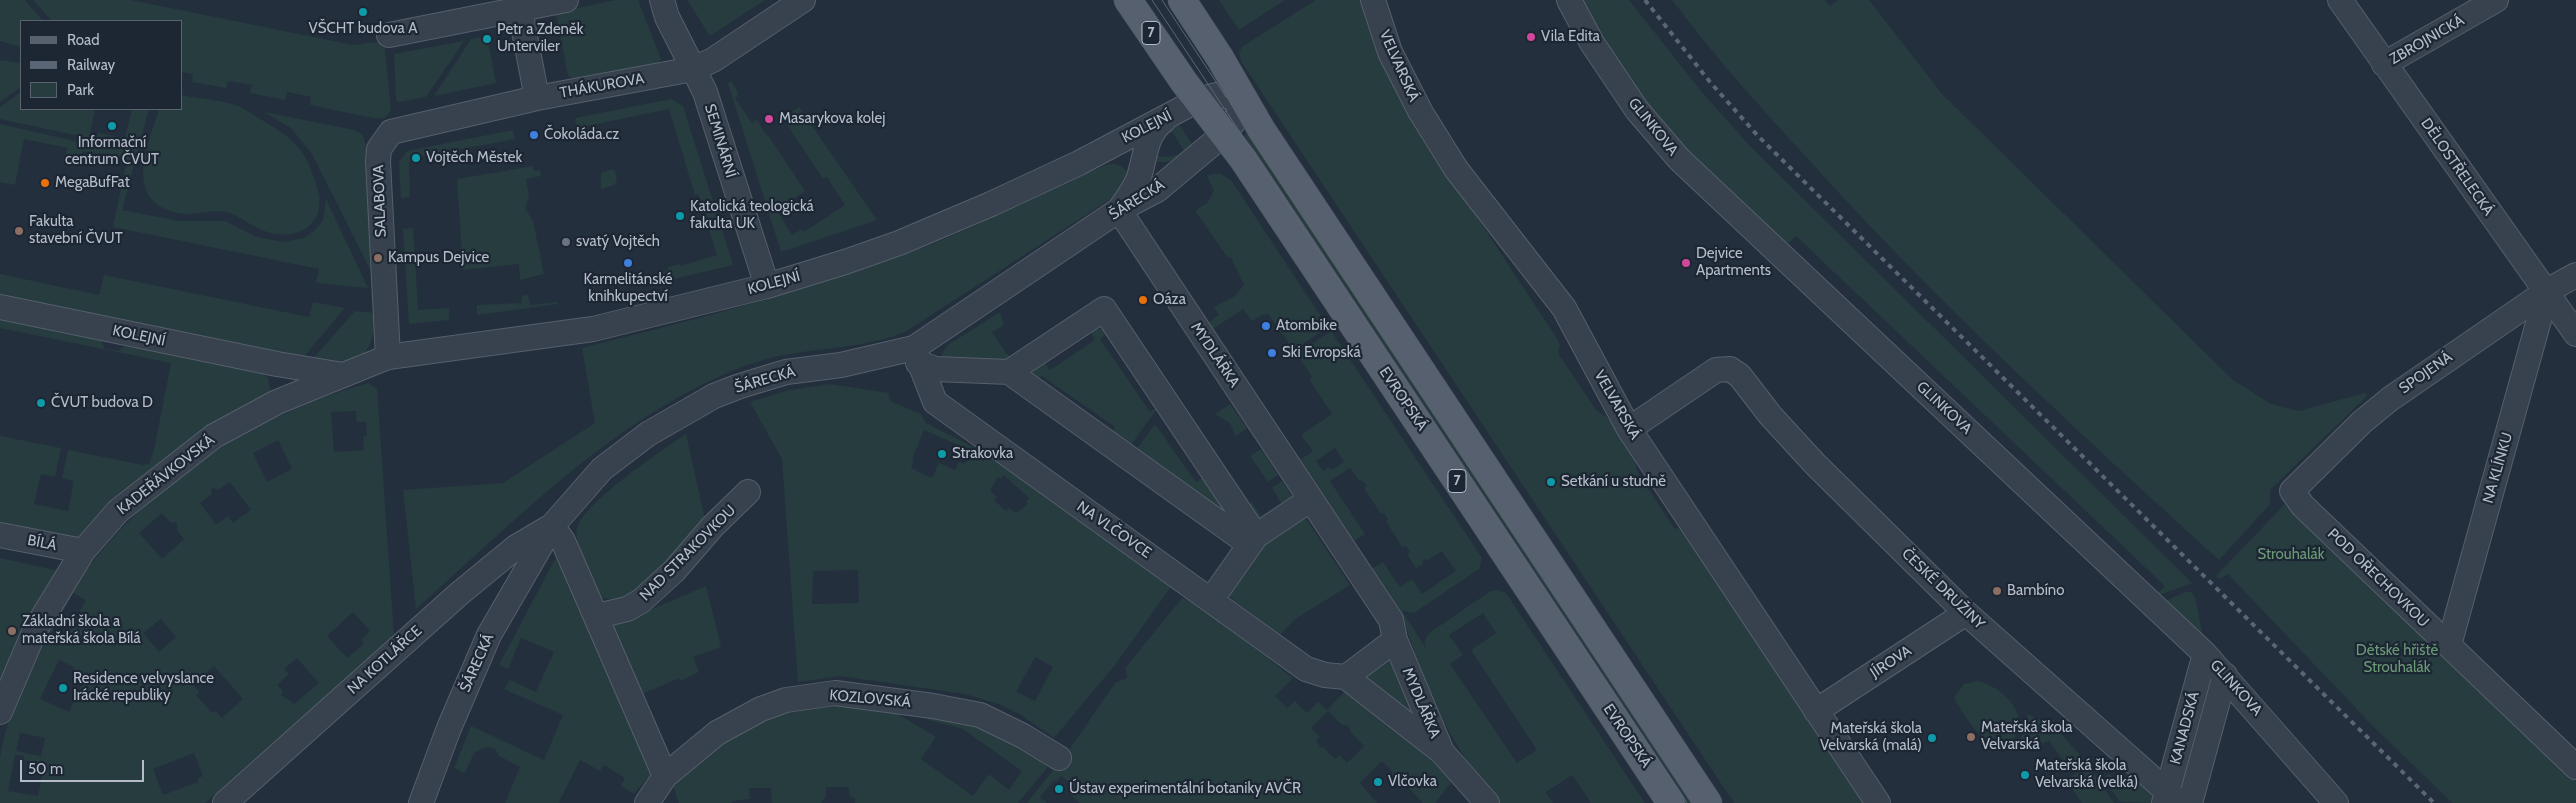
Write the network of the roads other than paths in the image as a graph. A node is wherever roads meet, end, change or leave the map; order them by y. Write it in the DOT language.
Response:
graph roads {
  1 [pos="566,0"];
  2 [pos="662,0"];
  3 [pos="803,0"];
  4 [pos="1128,0"];
  5 [pos="1182,0"];
  6 [pos="1373,0"];
  7 [pos="1569,0"];
  8 [pos="2340,0"];
  9 [pos="2496,0"];
  10 [pos="519,5"];
  11 [pos="389,35"];
  12 [pos="2384,64"];
  13 [pos="693,69"];
  14 [pos="537,98"];
  15 [pos="1243,99"];
  16 [pos="1198,100"];
  17 [pos="1170,115"];
  18 [pos="1225,133"];
  19 [pos="387,138"];
  20 [pos="1079,164"];
  21 [pos="1141,166"];
  22 [pos="1182,167"];
  23 [pos="1119,210"];
  24 [pos="2576,274"];
  25 [pos="767,286"];
  26 [pos="2547,291"];
  27 [pos="0,307"];
  28 [pos="2576,334"];
  29 [pos="916,355"];
  30 [pos="388,358"];
  31 [pos="277,364"];
  32 [pos="1009,372"];
  33 [pos="342,375"];
  34 [pos="277,402"];
  35 [pos="1629,429"];
  36 [pos="2292,491"];
  37 [pos="748,492"];
  38 [pos="1311,499"];
  39 [pos="552,526"];
  40 [pos="0,535"];
  41 [pos="1252,540"];
  42 [pos="83,551"];
  43 [pos="1211,600"];
  44 [pos="1966,613"];
  45 [pos="596,616"];
  46 [pos="1395,640"];
  47 [pos="2449,646"];
  48 [pos="2205,654"];
  49 [pos="2225,675"];
  50 [pos="1346,677"];
  51 [pos="1816,711"];
  52 [pos="0,712"];
  53 [pos="1442,752"];
  54 [pos="1059,758"];
  55 [pos="2576,767"];
  56 [pos="665,776"];
  57 [pos="2171,799"];
  58 [pos="225,803"];
  59 [pos="421,803"];
  60 [pos="647,803"];
  61 [pos="1487,803"];
  62 [pos="1671,803"];
  63 [pos="1708,803"];
  64 [pos="1878,803"];
  65 [pos="2190,803"];
  66 [pos="2336,803"];
  1 -- 10 [label="street"];
  2 -- 13 [label="street, SEMINÁRNÍ"];
  3 -- 13 [label="street, THÁKUROVA"];
  4 -- 16 [label="main road, EVROPSKÁ / 7"];
  5 -- 15 [label="main road, EVROPSKÁ / 7"];
  6 -- 35 [label="street, VELVARSKÁ"];
  7 -- 48 [label="street, GLINKOVA"];
  8 -- 12 [label="street, DĚLOSTŘELECKÁ"];
  9 -- 12 [label="street, ZBROJNICKÁ"];
  10 -- 11 [label="street"];
  10 -- 14 [label="street"];
  12 -- 26 [label="street, DĚLOSTŘELECKÁ"];
  13 -- 14 [label="street, THÁKUROVA"];
  13 -- 25 [label="street, SEMINÁRNÍ"];
  14 -- 19 [label="street, THÁKUROVA"];
  15 -- 16 [label="street, KOLEJNÍ"];
  15 -- 18 [label="street, ŠÁRECKÁ"];
  15 -- 63 [label="main road, EVROPSKÁ / 7"];
  16 -- 17 [label="street, KOLEJNÍ"];
  16 -- 18 [label="main road, EVROPSKÁ / 7"];
  17 -- 20 [label="street, KOLEJNÍ"];
  17 -- 21 [label="street"];
  18 -- 22 [label="street, ŠÁRECKÁ"];
  18 -- 62 [label="main road, EVROPSKÁ / 7"];
  19 -- 30 [label="street, SALABOVA"];
  20 -- 21 [label="street"];
  20 -- 25 [label="street, KOLEJNÍ"];
  21 -- 22 [label="street"];
  21 -- 23 [label="street"];
  22 -- 23 [label="street, ŠÁRECKÁ"];
  23 -- 29 [label="street, ŠÁRECKÁ"];
  23 -- 38 [label="street, MYDLÁŘKA"];
  24 -- 26 [label="street, SPOJENÁ"];
  25 -- 30 [label="street, KOLEJNÍ"];
  26 -- 28 [label="street, DĚLOSTŘELECKÁ"];
  26 -- 36 [label="street, SPOJENÁ"];
  26 -- 47 [label="street, NA KLÍNKU"];
  27 -- 31 [label="street, KOLEJNÍ"];
  29 -- 32 [label="street"];
  29 -- 39 [label="street, ŠÁRECKÁ"];
  29 -- 43 [label="street, NA VLČOVCE"];
  30 -- 33 [label="street, KOLEJNÍ"];
  31 -- 33 [label="street, KOLEJNÍ"];
  31 -- 34 [label="street"];
  32 -- 41 [label="street"];
  32 -- 41 [label="street"];
  33 -- 34 [label="street, KADEŘÁVKOVSKÁ"];
  34 -- 42 [label="street, KADEŘÁVKOVSKÁ"];
  35 -- 44 [label="street, ČESKÉ DRUŽINY"];
  35 -- 51 [label="street, VELVARSKÁ"];
  36 -- 47 [label="street, POD OŘECHOVKOU"];
  37 -- 45 [label="street, NAD STRAKOVKOU"];
  38 -- 41 [label="street"];
  38 -- 46 [label="street, MYDLÁŘKA"];
  39 -- 45 [label="street"];
  39 -- 58 [label="street, NA KOTLÁŘCE"];
  39 -- 59 [label="street, ŠÁRECKÁ"];
  40 -- 42 [label="street, BÍLÁ"];
  41 -- 43 [label="street"];
  42 -- 52 [label="street, KADEŘÁVKOVSKÁ"];
  43 -- 50 [label="street, NA VLČOVCE"];
  44 -- 51 [label="street, JÍROVA"];
  44 -- 57 [label="street, ČESKÉ DRUŽINY"];
  45 -- 56 [label="street"];
  46 -- 50 [label="street"];
  46 -- 53 [label="street, MYDLÁŘKA"];
  47 -- 55 [label="street, POD OŘECHOVKOU"];
  48 -- 49 [label="street, GLINKOVA"];
  48 -- 57 [label="street, KANADSKÁ"];
  49 -- 65 [label="street, KANADSKÁ"];
  49 -- 66 [label="street, GLINKOVA"];
  50 -- 53 [label="street"];
  51 -- 64 [label="street, VELVARSKÁ"];
  53 -- 61 [label="street"];
  54 -- 56 [label="street, KOZLOVSKÁ"];
  56 -- 60 [label="street, KOZLOVSKÁ"];
}
